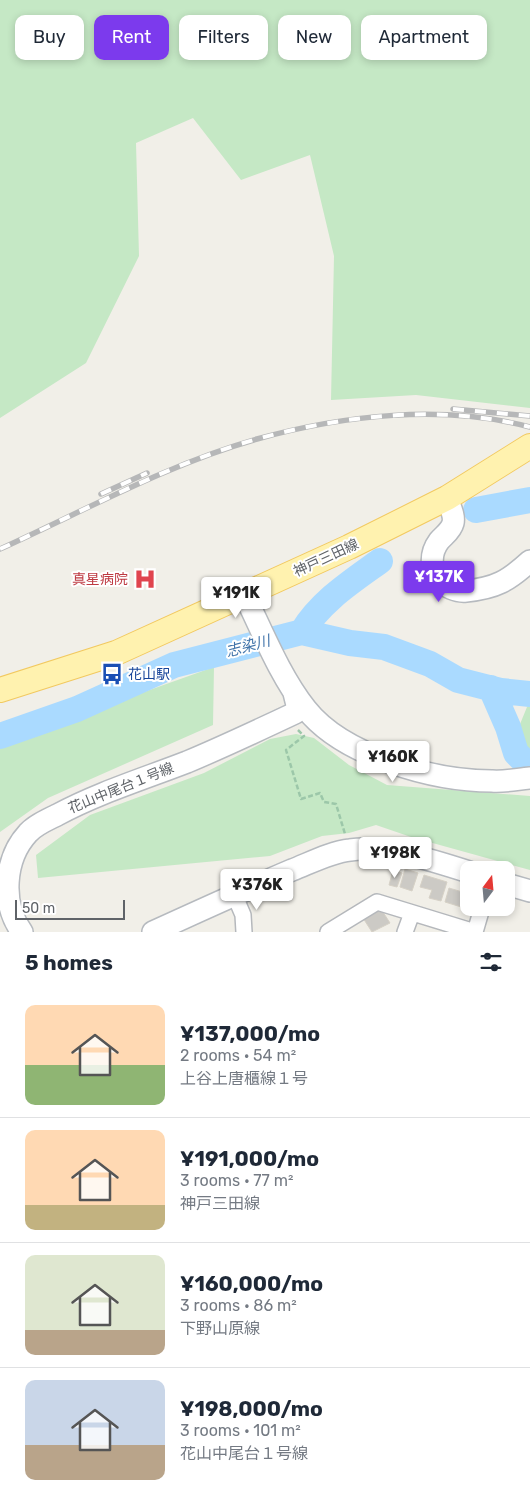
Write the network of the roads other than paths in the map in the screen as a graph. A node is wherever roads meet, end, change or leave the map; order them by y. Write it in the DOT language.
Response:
graph roads {
  1 [pos="530,446"];
  2 [pos="446,498"];
  3 [pos="530,561"];
  4 [pos="245,596"];
  5 [pos="0,690"];
  6 [pos="294,693"];
  7 [pos="530,778"];
  8 [pos="460,869"];
  9 [pos="515,887"];
  10 [pos="530,891"];
  11 [pos="234,894"];
  12 [pos="412,912"];
  13 [pos="480,916"];
  14 [pos="22,932"];
  15 [pos="152,932"];
  16 [pos="244,932"];
  17 [pos="328,932"];
  18 [pos="405,932"];
  19 [pos="475,932"];
  1 -- 2 [label="main road, 神戸三田線"];
  2 -- 3 [label="street"];
  2 -- 4 [label="main road, 神戸三田線"];
  4 -- 5 [label="main road, 神戸三田線"];
  4 -- 6 [label="street"];
  6 -- 7 [label="street"];
  6 -- 14 [label="street, 花山中尾台１号線"];
  8 -- 11 [label="street"];
  9 -- 10 [label="street"];
  11 -- 15 [label="street"];
  11 -- 16 [label="street"];
  12 -- 17 [label="street"];
  12 -- 18 [label="street"];
  12 -- 19 [label="street"];
  13 -- 19 [label="street"];
}
